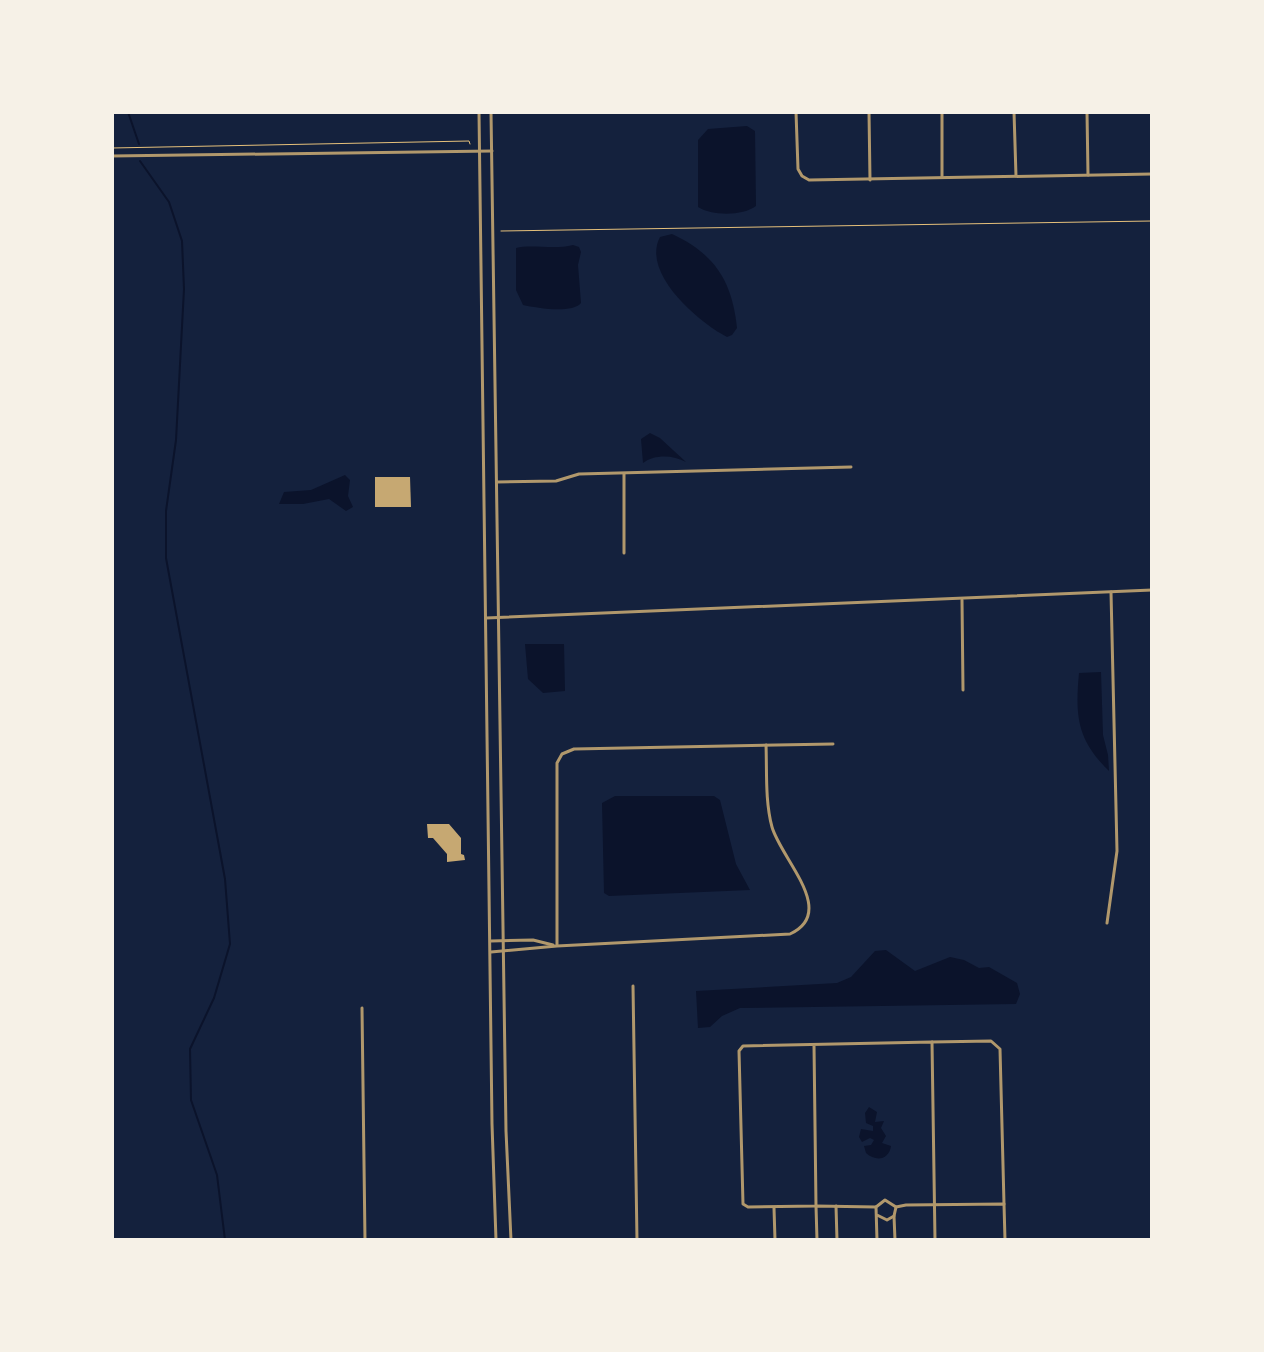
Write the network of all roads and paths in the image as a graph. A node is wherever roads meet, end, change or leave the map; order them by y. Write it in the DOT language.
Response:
graph roads {
  1 [pos="479,112"];
  2 [pos="491,112"];
  3 [pos="796,112"];
  4 [pos="869,112"];
  5 [pos="942,112"];
  6 [pos="1014,112"];
  7 [pos="1087,112"];
  8 [pos="470,143"];
  9 [pos="112,148"];
  10 [pos="479,151"];
  11 [pos="492,151"];
  12 [pos="112,156"];
  13 [pos="1152,174"];
  14 [pos="1088,175"];
  15 [pos="1016,177"];
  16 [pos="942,178"];
  17 [pos="870,180"];
  18 [pos="1152,221"];
  19 [pos="501,231"];
  20 [pos="851,467"];
  21 [pos="624,474"];
  22 [pos="497,482"];
  23 [pos="624,553"];
  24 [pos="1152,590"];
  25 [pos="1111,592"];
  26 [pos="962,600"];
  27 [pos="486,618"];
  28 [pos="499,618"];
  29 [pos="963,690"];
  30 [pos="833,744"];
  31 [pos="766,745"];
  32 [pos="1107,923"];
  33 [pos="533,940"];
  34 [pos="491,941"];
  35 [pos="504,941"];
  36 [pos="557,946"];
  37 [pos="533,950"];
  38 [pos="491,952"];
  39 [pos="504,952"];
  40 [pos="633,986"];
  41 [pos="362,1008"];
  42 [pos="932,1042"];
  43 [pos="814,1045"];
  44 [pos="1004,1204"];
  45 [pos="935,1205"];
  46 [pos="816,1206"];
  47 [pos="836,1206"];
  48 [pos="774,1207"];
  49 [pos="876,1207"];
  50 [pos="896,1207"];
  51 [pos="877,1215"];
  52 [pos="894,1216"];
  53 [pos="365,1240"];
  54 [pos="496,1240"];
  55 [pos="511,1240"];
  56 [pos="637,1240"];
  57 [pos="775,1240"];
  58 [pos="817,1240"];
  59 [pos="837,1240"];
  60 [pos="877,1240"];
  61 [pos="895,1240"];
  62 [pos="935,1240"];
  63 [pos="1005,1240"];
  1 -- 10 [label="street"];
  2 -- 11 [label="street"];
  3 -- 17 [label="street"];
  4 -- 17 [label="street"];
  5 -- 16 [label="street"];
  6 -- 15 [label="street"];
  7 -- 14 [label="street"];
  8 -- 9 [label="path"];
  10 -- 11 [label="street"];
  10 -- 12 [label="street"];
  10 -- 27 [label="street"];
  11 -- 22 [label="street"];
  13 -- 14 [label="street"];
  14 -- 15 [label="street"];
  15 -- 16 [label="street"];
  16 -- 17 [label="street"];
  18 -- 19 [label="path"];
  20 -- 21 [label="street"];
  21 -- 22 [label="street"];
  21 -- 23 [label="street"];
  22 -- 28 [label="street"];
  24 -- 25 [label="street"];
  25 -- 26 [label="street"];
  25 -- 32 [label="street"];
  26 -- 28 [label="street"];
  26 -- 29 [label="street"];
  27 -- 28 [label="street"];
  27 -- 34 [label="street"];
  28 -- 35 [label="street"];
  30 -- 31 [label="street"];
  31 -- 36 [label="street"];
  31 -- 36 [label="street"];
  33 -- 35 [label="street"];
  33 -- 36 [label="street"];
  33 -- 37 [label="street"];
  34 -- 35 [label="street"];
  34 -- 38 [label="street"];
  35 -- 39 [label="street"];
  36 -- 37 [label="street"];
  37 -- 39 [label="street"];
  38 -- 39 [label="street"];
  38 -- 54 [label="street"];
  39 -- 55 [label="street"];
  40 -- 56 [label="street"];
  41 -- 53 [label="street"];
  42 -- 43 [label="street"];
  42 -- 44 [label="street"];
  42 -- 45 [label="street"];
  43 -- 46 [label="street"];
  43 -- 48 [label="street"];
  44 -- 45 [label="street"];
  44 -- 63 [label="street"];
  45 -- 50 [label="street"];
  45 -- 62 [label="street"];
  46 -- 47 [label="street"];
  46 -- 48 [label="street"];
  46 -- 58 [label="street"];
  47 -- 49 [label="street"];
  47 -- 59 [label="street"];
  48 -- 57 [label="street"];
  49 -- 50 [label="street"];
  49 -- 51 [label="street"];
  50 -- 52 [label="street"];
  51 -- 52 [label="street"];
  51 -- 60 [label="street"];
  52 -- 61 [label="street"];
}
